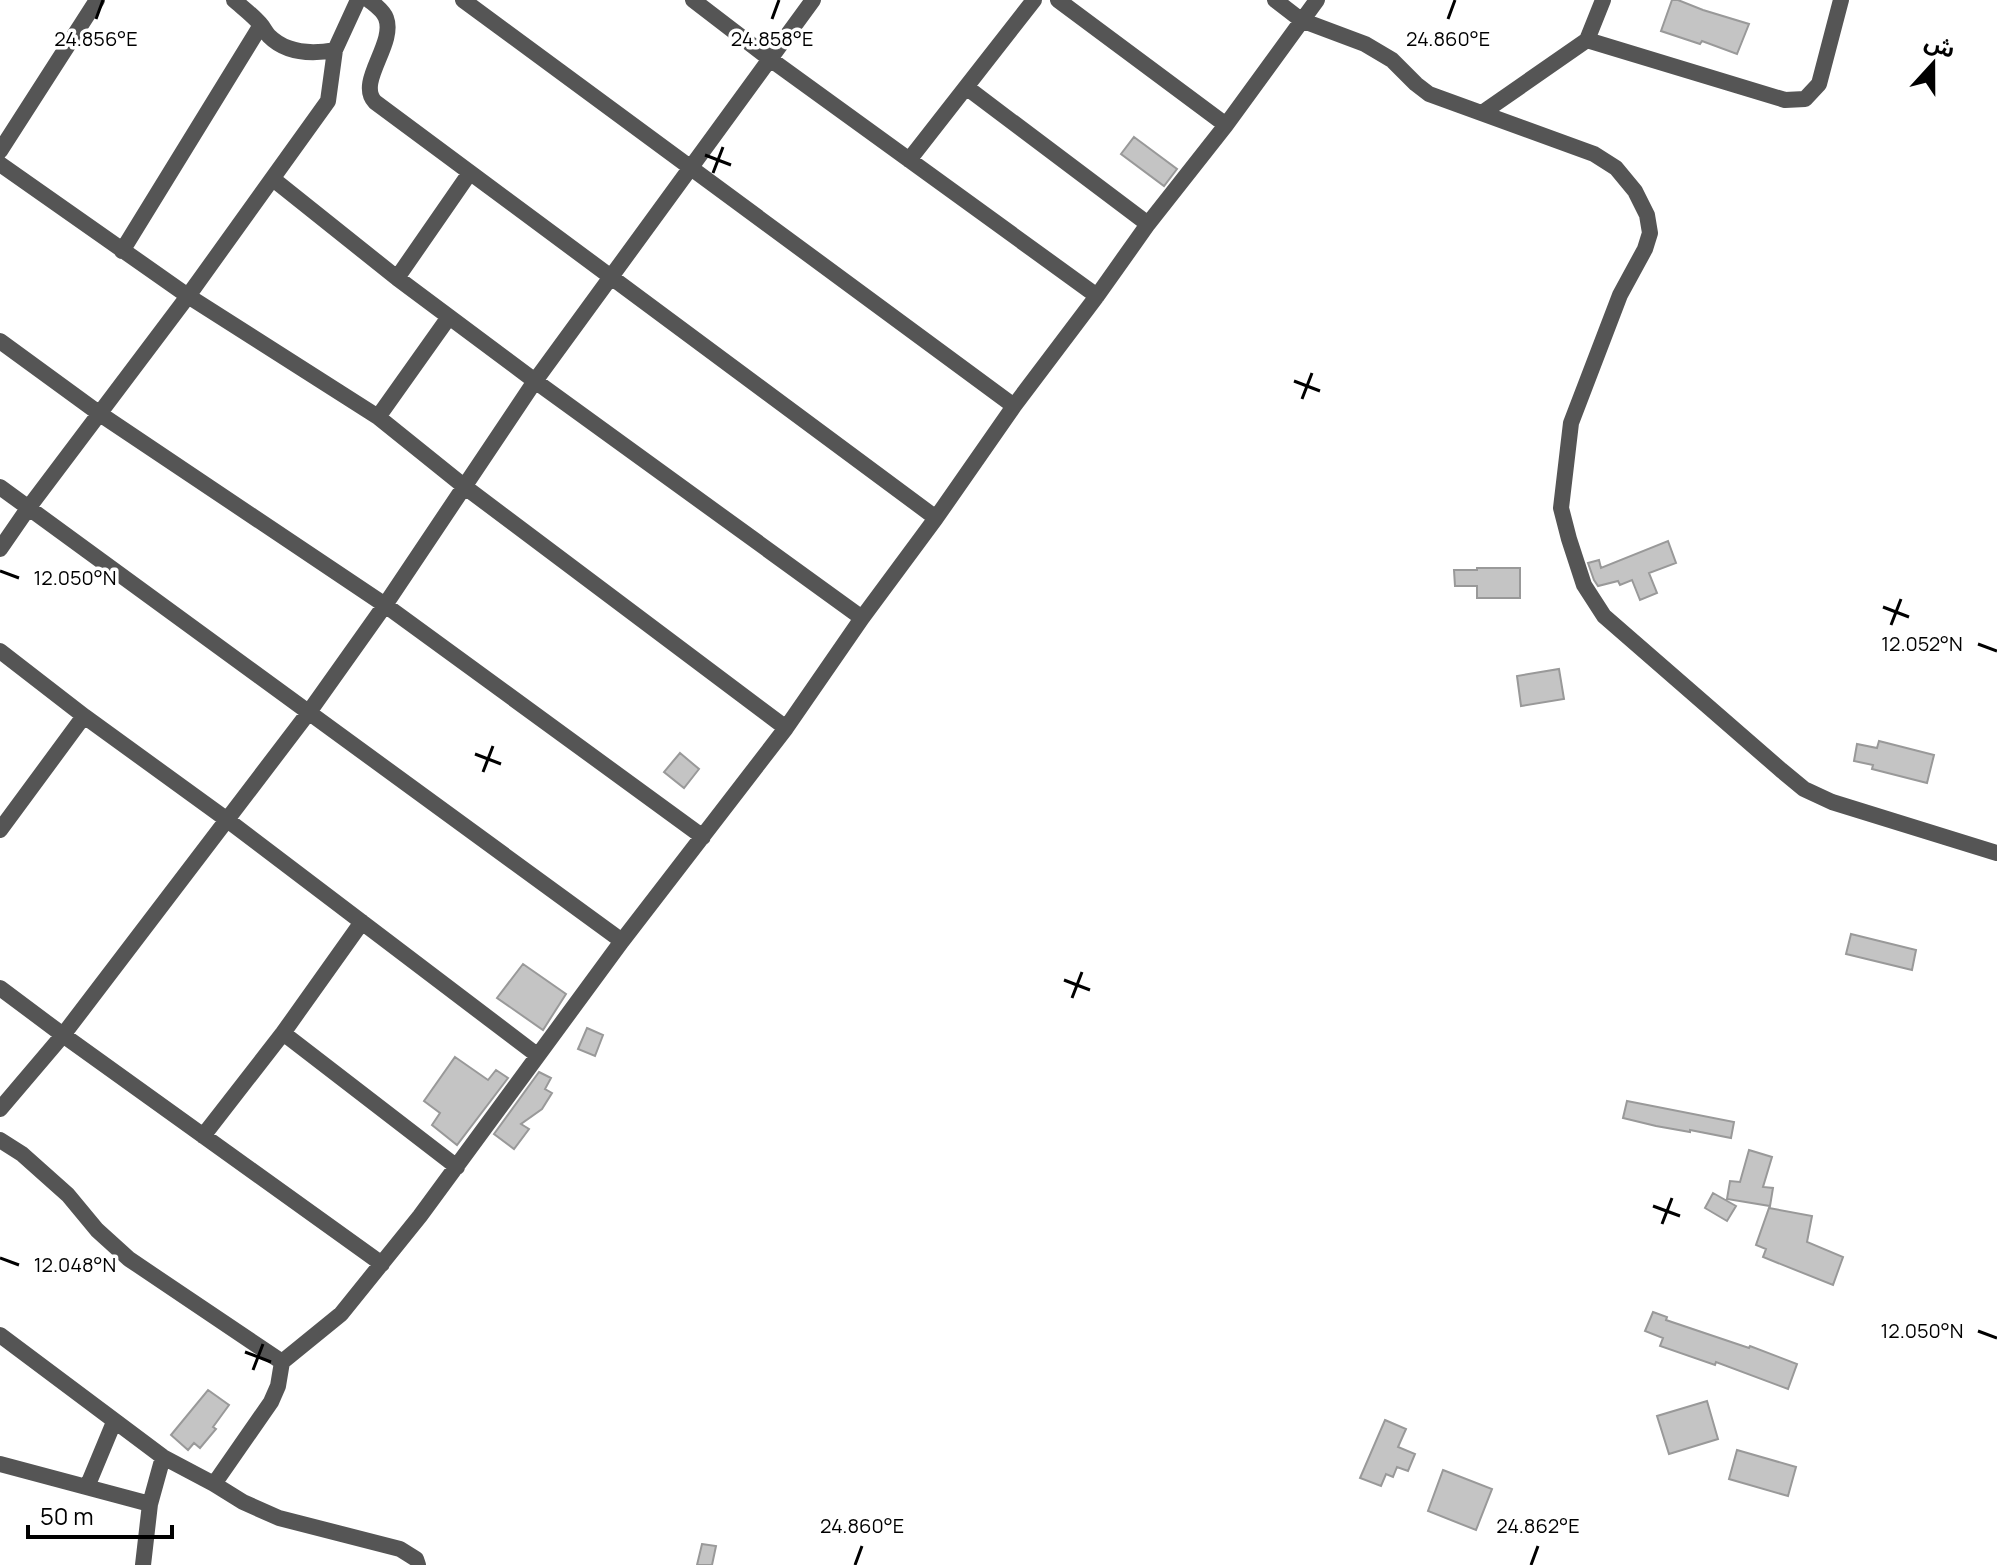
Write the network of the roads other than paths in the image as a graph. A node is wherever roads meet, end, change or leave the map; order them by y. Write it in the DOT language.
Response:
graph roads {
  1 [pos="97,0"];
  2 [pos="234,0"];
  3 [pos="358,0"];
  4 [pos="369,0"];
  5 [pos="463,0"];
  6 [pos="693,0"];
  7 [pos="813,0"];
  8 [pos="1034,0"];
  9 [pos="1058,0"];
  10 [pos="1275,0"];
  11 [pos="1317,0"];
  12 [pos="1603,0"];
  13 [pos="1841,0"];
  14 [pos="1301,20"];
  15 [pos="261,25"];
  16 [pos="1587,40"];
  17 [pos="335,50"];
  18 [pos="770,59"];
  19 [pos="966,87"];
  20 [pos="1482,113"];
  21 [pos="1226,125"];
  22 [pos="0,151"];
  23 [pos="909,160"];
  24 [pos="0,164"];
  25 [pos="691,168"];
  26 [pos="469,174"];
  27 [pos="273,179"];
  28 [pos="1148,224"];
  29 [pos="122,251"];
  30 [pos="397,278"];
  31 [pos="611,278"];
  32 [pos="188,296"];
  33 [pos="1097,296"];
  34 [pos="449,317"];
  35 [pos="0,341"];
  36 [pos="535,381"];
  37 [pos="1014,406"];
  38 [pos="100,414"];
  39 [pos="378,417"];
  40 [pos="0,487"];
  41 [pos="465,487"];
  42 [pos="29,507"];
  43 [pos="936,518"];
  44 [pos="0,549"];
  45 [pos="385,605"];
  46 [pos="862,618"];
  47 [pos="0,651"];
  48 [pos="309,712"];
  49 [pos="84,716"];
  50 [pos="786,728"];
  51 [pos="226,819"];
  52 [pos="0,830"];
  53 [pos="703,837"];
  54 [pos="1997,853"];
  55 [pos="362,922"];
  56 [pos="622,941"];
  57 [pos="0,988"];
  58 [pos="283,1033"];
  59 [pos="63,1035"];
  60 [pos="537,1055"];
  61 [pos="0,1109"];
  62 [pos="203,1136"];
  63 [pos="0,1140"];
  64 [pos="457,1167"];
  65 [pos="382,1264"];
  66 [pos="0,1335"];
  67 [pos="282,1362"];
  68 [pos="114,1422"];
  69 [pos="163,1457"];
  70 [pos="0,1464"];
  71 [pos="214,1484"];
  72 [pos="87,1487"];
  73 [pos="150,1504"];
  74 [pos="143,1565"];
  75 [pos="418,1565"];
  1 -- 22 [label="street"];
  2 -- 15 [label="street"];
  3 -- 17 [label="street"];
  4 -- 26 [label="street"];
  5 -- 25 [label="street"];
  6 -- 18 [label="street"];
  7 -- 18 [label="street"];
  8 -- 19 [label="street"];
  9 -- 21 [label="street"];
  10 -- 14 [label="street"];
  11 -- 14 [label="street"];
  12 -- 16 [label="street"];
  13 -- 16 [label="street"];
  14 -- 20 [label="street"];
  14 -- 21 [label="street"];
  15 -- 17 [label="street"];
  15 -- 29 [label="street"];
  16 -- 20 [label="street"];
  17 -- 27 [label="street"];
  18 -- 23 [label="street"];
  18 -- 25 [label="street"];
  19 -- 23 [label="street"];
  19 -- 28 [label="street"];
  20 -- 54 [label="street"];
  21 -- 28 [label="street"];
  23 -- 33 [label="street"];
  24 -- 29 [label="street"];
  25 -- 31 [label="street"];
  25 -- 37 [label="street"];
  26 -- 30 [label="street"];
  26 -- 31 [label="street"];
  27 -- 30 [label="street"];
  27 -- 32 [label="street"];
  28 -- 33 [label="street"];
  29 -- 32 [label="street"];
  30 -- 34 [label="street"];
  31 -- 36 [label="street"];
  31 -- 43 [label="street"];
  32 -- 38 [label="street"];
  32 -- 39 [label="street"];
  33 -- 37 [label="street"];
  34 -- 36 [label="street"];
  34 -- 39 [label="street"];
  35 -- 38 [label="street"];
  36 -- 41 [label="street"];
  36 -- 46 [label="street"];
  37 -- 43 [label="street"];
  38 -- 42 [label="street"];
  38 -- 45 [label="street"];
  39 -- 41 [label="street"];
  40 -- 42 [label="street"];
  41 -- 45 [label="street"];
  41 -- 50 [label="street"];
  42 -- 44 [label="street"];
  42 -- 48 [label="street"];
  43 -- 46 [label="street"];
  45 -- 48 [label="street"];
  45 -- 53 [label="street"];
  46 -- 50 [label="street"];
  47 -- 49 [label="street"];
  48 -- 51 [label="street"];
  48 -- 56 [label="street"];
  49 -- 51 [label="street"];
  49 -- 52 [label="street"];
  50 -- 53 [label="street"];
  51 -- 55 [label="street"];
  51 -- 59 [label="street"];
  53 -- 56 [label="street"];
  55 -- 58 [label="street"];
  55 -- 60 [label="street"];
  56 -- 60 [label="street"];
  57 -- 59 [label="street"];
  58 -- 62 [label="street"];
  58 -- 64 [label="street"];
  59 -- 61 [label="street"];
  59 -- 62 [label="street"];
  60 -- 64 [label="street"];
  62 -- 65 [label="street"];
  63 -- 67 [label="street"];
  64 -- 65 [label="street"];
  65 -- 67 [label="street"];
  66 -- 68 [label="street"];
  67 -- 71 [label="street"];
  68 -- 69 [label="street"];
  68 -- 72 [label="street"];
  69 -- 71 [label="street"];
  69 -- 73 [label="street"];
  70 -- 72 [label="street"];
  71 -- 75 [label="street"];
  72 -- 73 [label="street"];
  73 -- 74 [label="street"];
}
